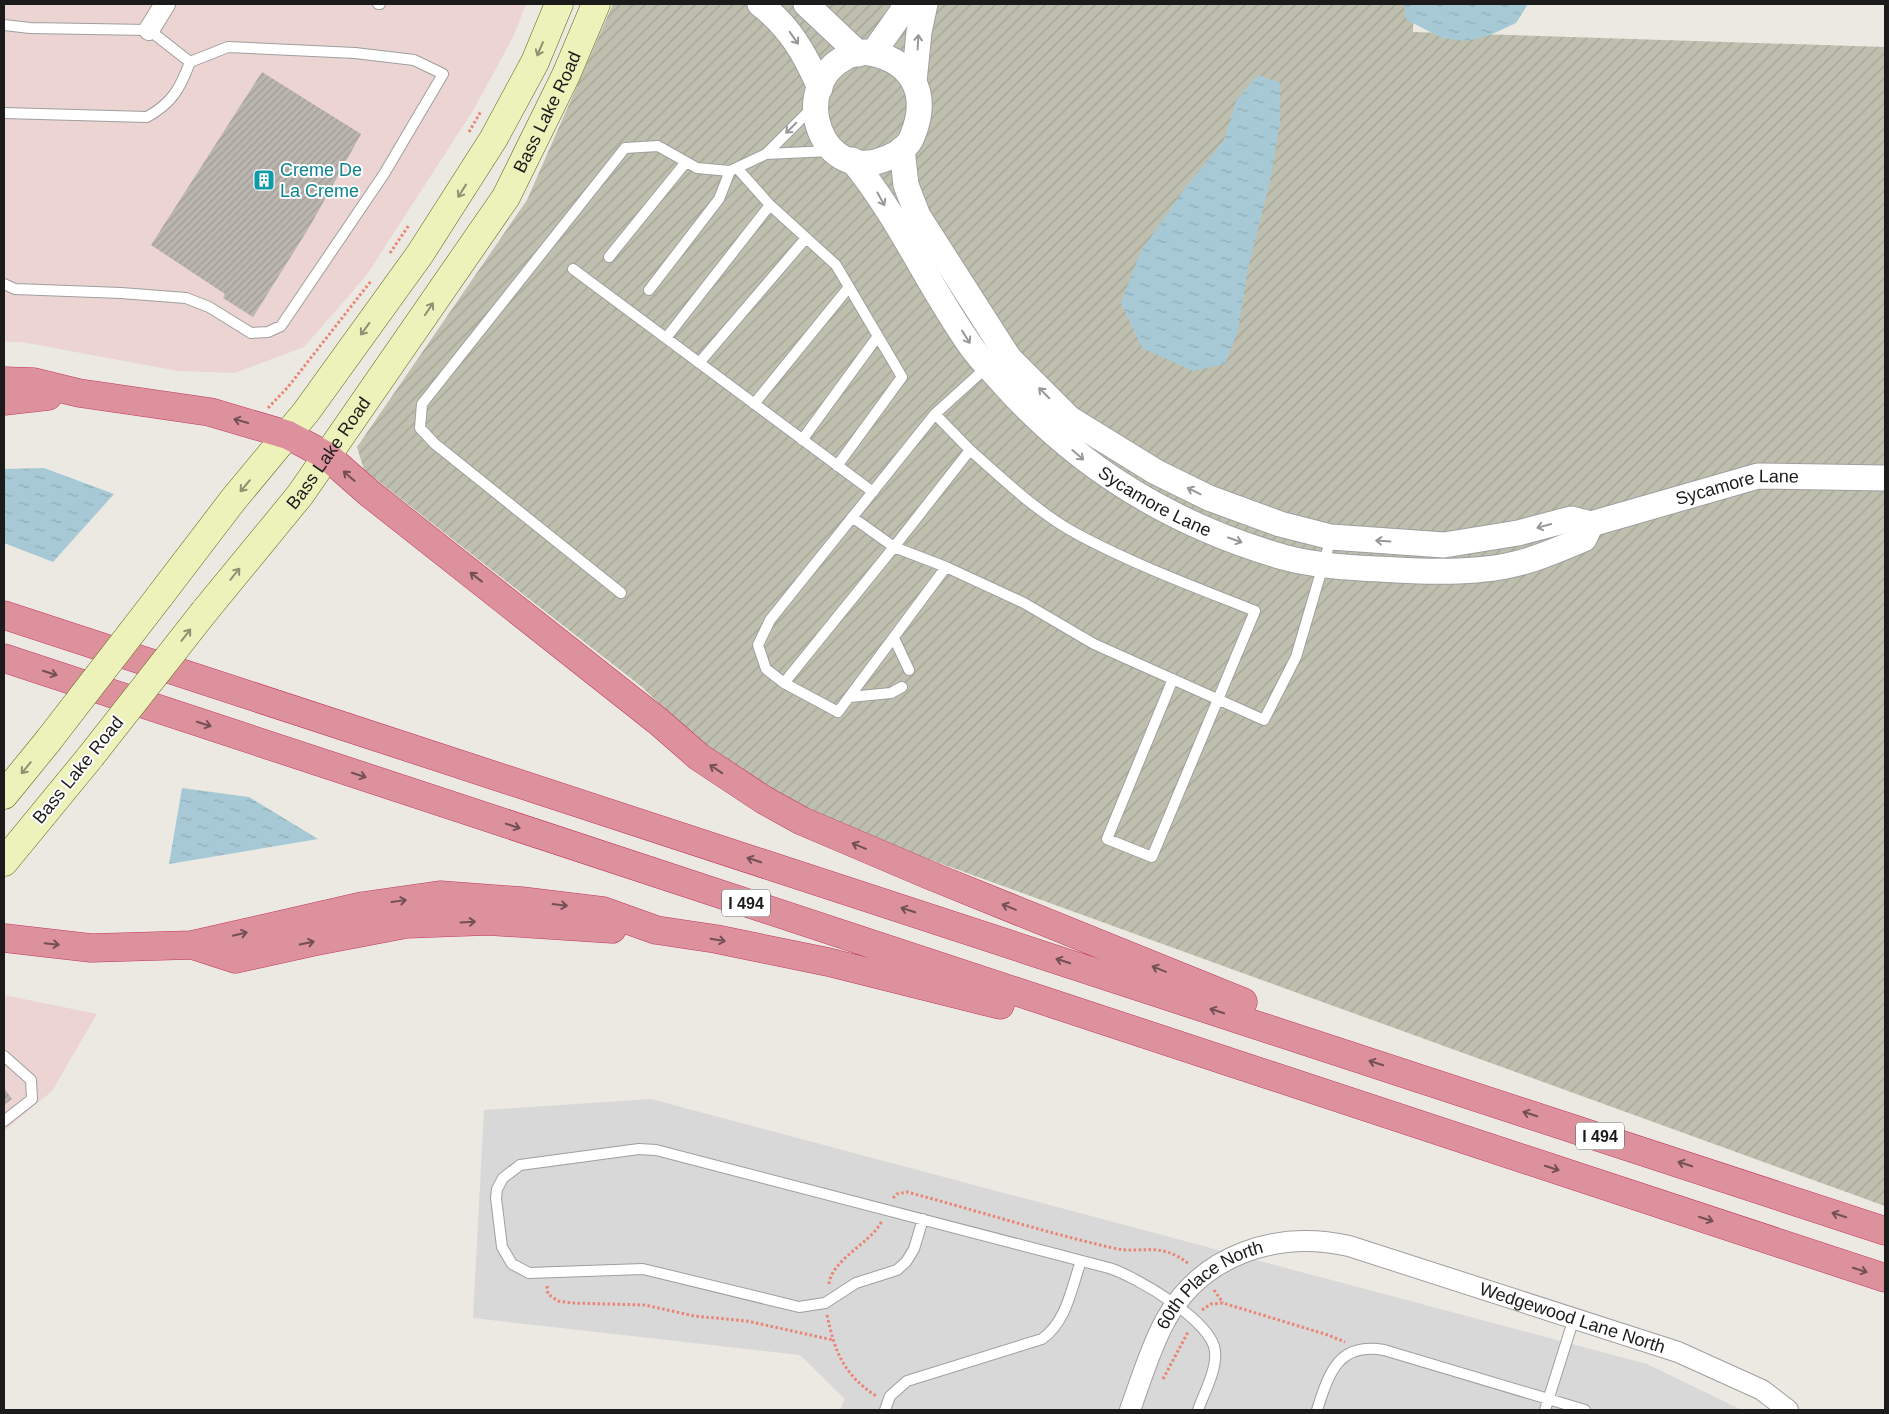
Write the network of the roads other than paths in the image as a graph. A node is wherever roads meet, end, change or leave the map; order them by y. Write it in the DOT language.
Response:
graph roads {
  1 [pos="164,4"];
  2 [pos="559,4"];
  3 [pos="596,4"];
  4 [pos="760,4"];
  5 [pos="806,4"];
  6 [pos="904,4"];
  7 [pos="925,4"];
  8 [pos="4,25"];
  9 [pos="150,30"];
  10 [pos="866,53"];
  11 [pos="190,62"];
  12 [pos="914,82"];
  13 [pos="818,96"];
  14 [pos="4,113"];
  15 [pos="902,149"];
  16 [pos="766,154"];
  17 [pos="843,155"];
  18 [pos="686,162"];
  19 [pos="734,169"];
  20 [pos="770,205"];
  21 [pos="806,238"];
  22 [pos="609,257"];
  23 [pos="573,269"];
  24 [pos="4,284"];
  25 [pos="849,287"];
  26 [pos="649,290"];
  27 [pos="878,336"];
  28 [pos="666,338"];
  29 [pos="997,359"];
  30 [pos="699,363"];
  31 [pos="4,380"];
  32 [pos="79,393"];
  33 [pos="4,401"];
  34 [pos="754,404"];
  35 [pos="935,414"];
  36 [pos="288,434"];
  37 [pos="802,440"];
  38 [pos="970,450"];
  39 [pos="327,456"];
  40 [pos="837,466"];
  41 [pos="1885,478"];
  42 [pos="872,492"];
  43 [pos="852,517"];
  44 [pos="1591,524"];
  45 [pos="1331,537"];
  46 [pos="894,547"];
  47 [pos="1324,565"];
  48 [pos="946,567"];
  49 [pos="621,593"];
  50 [pos="4,616"];
  51 [pos="894,638"];
  52 [pos="4,658"];
  53 [pos="909,670"];
  54 [pos="1173,680"];
  55 [pos="784,683"];
  56 [pos="902,687"];
  57 [pos="850,697"];
  58 [pos="1217,699"];
  59 [pos="4,795"];
  60 [pos="4,862"];
  61 [pos="4,938"];
  62 [pos="1313,1043"];
  63 [pos="4,1056"];
  64 [pos="1286,1082"];
  65 [pos="4,1121"];
  66 [pos="923,1219"];
  67 [pos="1885,1231"];
  68 [pos="1349,1246"];
  69 [pos="1081,1261"];
  70 [pos="1885,1278"];
  71 [pos="1175,1306"];
  72 [pos="1574,1318"];
  73 [pos="1549,1399"];
  74 [pos="886,1407"];
  75 [pos="1130,1410"];
  76 [pos="1198,1410"];
  77 [pos="1317,1410"];
  78 [pos="1545,1410"];
  79 [pos="1585,1410"];
  80 [pos="1788,1410"];
  1 -- 9 [label="street"];
  2 -- 36 [label="main road, Bass Lake Road, one-way"];
  39 -- 3 [label="main road, Bass Lake Road, one-way"];
  4 -- 13 [label="street, one-way"];
  5 -- 10 [label="street"];
  6 -- 10 [label="street"];
  12 -- 7 [label="street, one-way"];
  8 -- 9 [label="lane"];
  9 -- 11 [label="lane"];
  10 -- 12 [label="street"];
  10 -- 13 [label="street"];
  11 -- 14 [label="lane"];
  11 -- 24 [label="lane"];
  12 -- 15 [label="street"];
  13 -- 16 [label="lane, one-way"];
  13 -- 17 [label="street"];
  15 -- 17 [label="street"];
  15 -- 29 [label="street, Sycamore Lane"];
  16 -- 17 [label="lane"];
  16 -- 19 [label="lane"];
  17 -- 29 [label="street, Sycamore Lane, one-way"];
  18 -- 19 [label="lane"];
  18 -- 22 [label="lane"];
  18 -- 49 [label="lane"];
  19 -- 20 [label="lane"];
  19 -- 26 [label="lane"];
  20 -- 21 [label="lane"];
  20 -- 28 [label="lane"];
  21 -- 25 [label="lane"];
  21 -- 30 [label="lane"];
  23 -- 28 [label="lane"];
  25 -- 27 [label="lane"];
  25 -- 34 [label="lane"];
  27 -- 37 [label="lane"];
  27 -- 40 [label="lane"];
  28 -- 30 [label="lane"];
  29 -- 35 [label="lane"];
  45 -- 29 [label="street, Sycamore Lane, one-way"];
  29 -- 47 [label="street, Sycamore Lane, one-way"];
  30 -- 34 [label="lane"];
  31 -- 32 [label="highway"];
  32 -- 33 [label="highway"];
  36 -- 32 [label="highway, one-way"];
  34 -- 37 [label="lane"];
  35 -- 38 [label="lane"];
  35 -- 42 [label="lane"];
  36 -- 39 [label="highway"];
  36 -- 59 [label="main road, Bass Lake Road, one-way, bridge"];
  37 -- 40 [label="lane"];
  38 -- 46 [label="lane"];
  38 -- 58 [label="lane"];
  60 -- 39 [label="main road, Bass Lake Road, one-way, bridge"];
  62 -- 39 [label="highway, one-way"];
  40 -- 42 [label="lane"];
  41 -- 44 [label="street, Sycamore Lane"];
  42 -- 43 [label="lane"];
  43 -- 46 [label="lane"];
  43 -- 55 [label="lane"];
  44 -- 45 [label="street, Sycamore Lane, one-way"];
  44 -- 47 [label="street, Sycamore Lane"];
  45 -- 47 [label="lane"];
  46 -- 48 [label="lane"];
  46 -- 55 [label="lane"];
  47 -- 58 [label="lane"];
  48 -- 51 [label="lane"];
  48 -- 54 [label="lane"];
  62 -- 50 [label="highway, I 494, one-way"];
  51 -- 53 [label="lane"];
  51 -- 57 [label="lane"];
  52 -- 64 [label="highway, I 494, one-way"];
  54 -- 58 [label="lane"];
  54 -- 58 [label="lane"];
  55 -- 57 [label="lane"];
  56 -- 57 [label="lane"];
  61 -- 64 [label="highway, one-way"];
  67 -- 62 [label="highway, I 494, one-way"];
  63 -- 65 [label="lane"];
  64 -- 70 [label="highway, I 494, one-way"];
  66 -- 66 [label="lane"];
  66 -- 69 [label="lane"];
  68 -- 71 [label="street, 60th Place North"];
  68 -- 72 [label="street, Wedgewood Lane North"];
  69 -- 71 [label="lane"];
  69 -- 74 [label="lane"];
  71 -- 75 [label="street, 60th Place North"];
  71 -- 76 [label="lane"];
  72 -- 73 [label="lane"];
  72 -- 80 [label="street, Wedgewood Lane North"];
  73 -- 77 [label="lane"];
  73 -- 78 [label="lane"];
  73 -- 79 [label="lane"];
}
